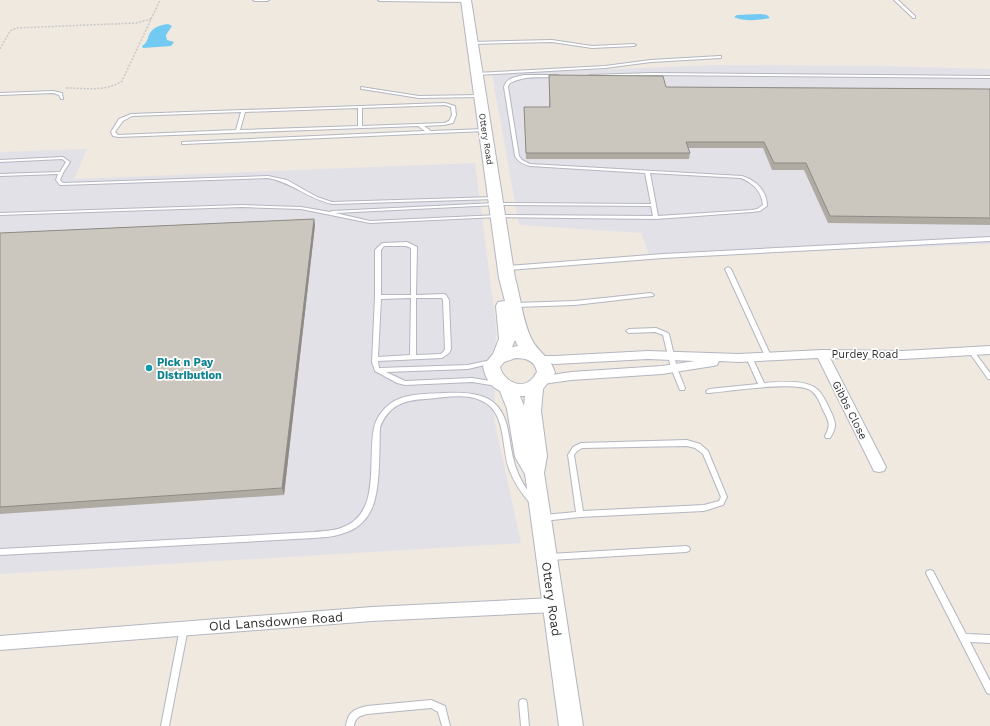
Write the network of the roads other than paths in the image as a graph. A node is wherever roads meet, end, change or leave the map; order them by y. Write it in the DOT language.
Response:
graph roads {
  1 [pos="255,0"];
  2 [pos="268,0"];
  3 [pos="380,0"];
  4 [pos="896,0"];
  5 [pos="466,1"];
  6 [pos="914,17"];
  7 [pos="472,43"];
  8 [pos="634,45"];
  9 [pos="720,57"];
  10 [pos="476,74"];
  11 [pos="566,76"];
  12 [pos="582,76"];
  13 [pos="990,77"];
  14 [pos="362,88"];
  15 [pos="0,94"];
  16 [pos="480,96"];
  17 [pos="62,98"];
  18 [pos="360,108"];
  19 [pos="243,112"];
  20 [pos="419,125"];
  21 [pos="360,127"];
  22 [pos="485,130"];
  23 [pos="238,131"];
  24 [pos="431,133"];
  25 [pos="184,143"];
  26 [pos="0,161"];
  27 [pos="647,172"];
  28 [pos="61,173"];
  29 [pos="0,175"];
  30 [pos="654,205"];
  31 [pos="497,208"];
  32 [pos="326,212"];
  33 [pos="0,214"];
  34 [pos="656,218"];
  35 [pos="990,239"];
  36 [pos="728,269"];
  37 [pos="506,273"];
  38 [pos="651,295"];
  39 [pos="413,296"];
  40 [pos="378,297"];
  41 [pos="515,305"];
  42 [pos="629,331"];
  43 [pos="990,350"];
  44 [pos="972,351"];
  45 [pos="822,354"];
  46 [pos="671,355"];
  47 [pos="536,356"];
  48 [pos="768,356"];
  49 [pos="413,357"];
  50 [pos="744,357"];
  51 [pos="376,358"];
  52 [pos="497,359"];
  53 [pos="674,368"];
  54 [pos="377,370"];
  55 [pos="990,377"];
  56 [pos="539,383"];
  57 [pos="505,386"];
  58 [pos="762,386"];
  59 [pos="682,388"];
  60 [pos="709,391"];
  61 [pos="828,436"];
  62 [pos="879,466"];
  63 [pos="534,473"];
  64 [pos="539,513"];
  65 [pos="580,514"];
  66 [pos="686,549"];
  67 [pos="0,552"];
  68 [pos="546,557"];
  69 [pos="930,573"];
  70 [pos="553,605"];
  71 [pos="184,628"];
  72 [pos="963,638"];
  73 [pos="990,639"];
  74 [pos="0,643"];
  75 [pos="990,690"];
  76 [pos="522,703"];
  77 [pos="165,726"];
  78 [pos="350,726"];
  79 [pos="446,726"];
  80 [pos="525,726"];
  81 [pos="571,726"];
  1 -- 2 [label="lane"];
  3 -- 5 [label="lane"];
  4 -- 6 [label="lane"];
  5 -- 7 [label="street, Ottery Road"];
  7 -- 8 [label="lane"];
  7 -- 10 [label="street, Ottery Road"];
  9 -- 10 [label="lane"];
  10 -- 16 [label="street, Ottery Road"];
  11 -- 27 [label="lane"];
  12 -- 13 [label="lane"];
  14 -- 16 [label="lane"];
  15 -- 17 [label="lane"];
  16 -- 22 [label="street, Ottery Road"];
  18 -- 19 [label="lane"];
  18 -- 20 [label="lane"];
  18 -- 21 [label="lane"];
  19 -- 23 [label="lane"];
  19 -- 23 [label="lane"];
  20 -- 21 [label="lane"];
  20 -- 24 [label="lane"];
  21 -- 23 [label="lane"];
  22 -- 24 [label="lane"];
  22 -- 31 [label="street, Ottery Road"];
  24 -- 25 [label="lane"];
  26 -- 28 [label="lane"];
  27 -- 30 [label="lane"];
  27 -- 34 [label="lane"];
  28 -- 29 [label="lane"];
  28 -- 31 [label="lane"];
  30 -- 31 [label="lane"];
  30 -- 34 [label="lane"];
  31 -- 32 [label="lane"];
  31 -- 32 [label="lane"];
  31 -- 34 [label="lane"];
  31 -- 37 [label="street, Ottery Road"];
  32 -- 33 [label="lane"];
  35 -- 37 [label="lane"];
  36 -- 48 [label="lane"];
  37 -- 41 [label="street, Ottery Road"];
  37 -- 52 [label="street, Ottery Road"];
  38 -- 41 [label="lane"];
  39 -- 40 [label="lane"];
  39 -- 40 [label="lane"];
  39 -- 49 [label="lane"];
  39 -- 49 [label="lane"];
  40 -- 51 [label="lane"];
  41 -- 47 [label="street, Ottery Road"];
  42 -- 46 [label="lane"];
  43 -- 44 [label="street, Purdey Road"];
  44 -- 45 [label="street, Purdey Road"];
  44 -- 55 [label="lane"];
  45 -- 48 [label="street, Purdey Road"];
  45 -- 62 [label="street, Gibbs Close"];
  46 -- 47 [label="street, Purdey Road"];
  46 -- 50 [label="street, Purdey Road"];
  46 -- 53 [label="lane"];
  47 -- 52 [label="street"];
  47 -- 56 [label="street"];
  48 -- 50 [label="street, Purdey Road"];
  49 -- 51 [label="lane"];
  50 -- 53 [label="street, Purdey Road"];
  50 -- 58 [label="lane"];
  51 -- 54 [label="lane"];
  52 -- 54 [label="lane"];
  52 -- 57 [label="street"];
  53 -- 56 [label="street, Purdey Road"];
  53 -- 59 [label="lane"];
  54 -- 57 [label="lane"];
  56 -- 57 [label="street"];
  56 -- 63 [label="street, Ottery Road"];
  57 -- 63 [label="street, Ottery Road"];
  58 -- 60 [label="lane"];
  58 -- 61 [label="lane"];
  63 -- 64 [label="street, Ottery Road"];
  64 -- 65 [label="lane"];
  64 -- 67 [label="lane"];
  64 -- 68 [label="street, Ottery Road"];
  65 -- 65 [label="lane"];
  66 -- 68 [label="lane"];
  68 -- 70 [label="street, Ottery Road"];
  69 -- 72 [label="lane"];
  70 -- 71 [label="street, Old Lansdowne Road"];
  70 -- 81 [label="street, Ottery Road"];
  71 -- 74 [label="street, Old Lansdowne Road"];
  71 -- 77 [label="lane"];
  72 -- 73 [label="lane"];
  72 -- 75 [label="lane"];
  76 -- 80 [label="lane"];
  78 -- 79 [label="lane"];
}
